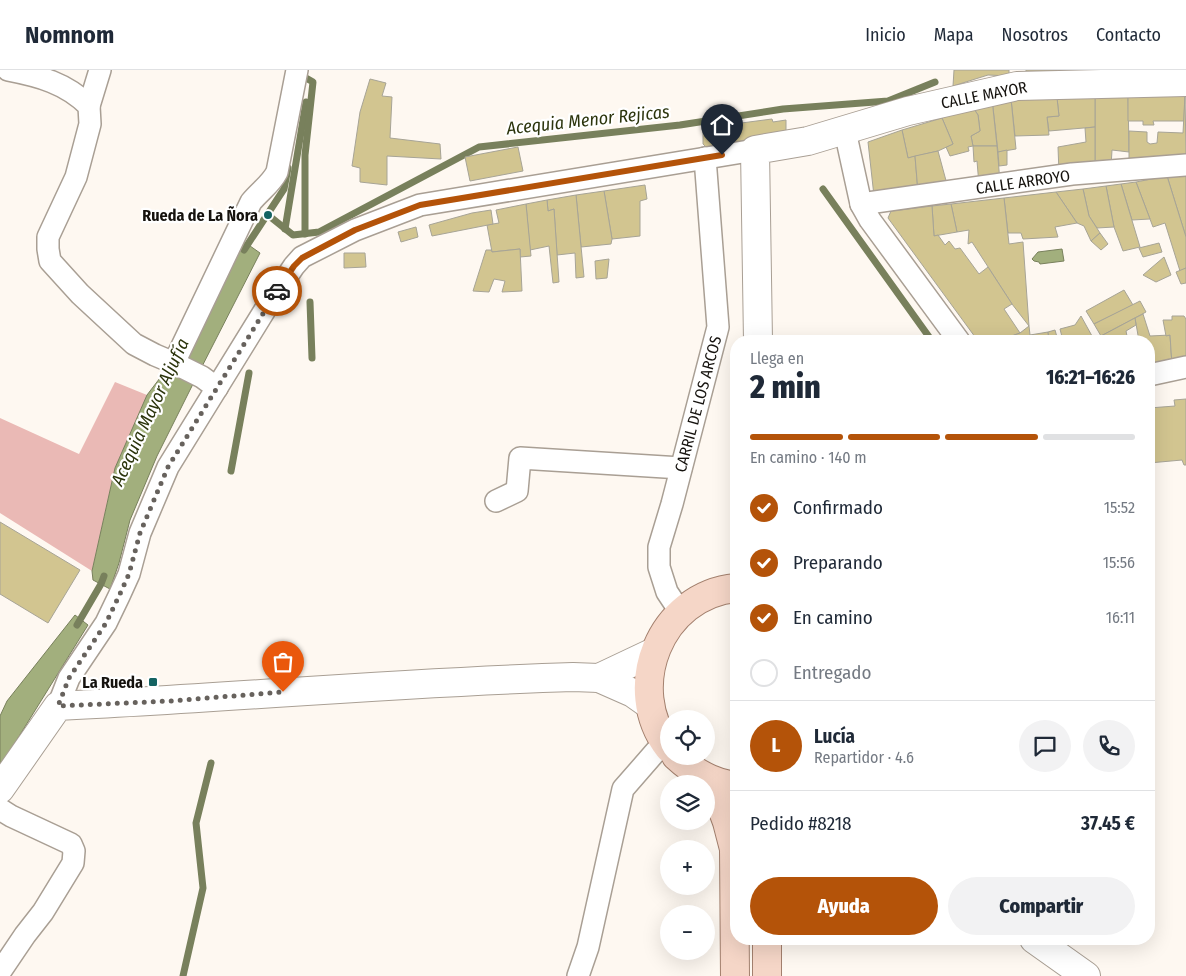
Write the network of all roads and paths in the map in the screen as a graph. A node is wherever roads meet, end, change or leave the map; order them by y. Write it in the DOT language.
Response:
graph roads {
  1 [pos="8,70"];
  2 [pos="100,70"];
  3 [pos="297,70"];
  4 [pos="1017,78"];
  5 [pos="1186,82"];
  6 [pos="89,106"];
  7 [pos="845,131"];
  8 [pos="755,150"];
  9 [pos="705,158"];
  10 [pos="1186,165"];
  11 [pos="861,204"];
  12 [pos="758,335"];
  13 [pos="955,335"];
  14 [pos="174,363"];
  15 [pos="1186,367"];
  16 [pos="1155,374"];
  17 [pos="209,383"];
  18 [pos="681,468"];
  19 [pos="496,501"];
  20 [pos="730,589"];
  21 [pos="681,612"];
  22 [pos="654,652"];
  23 [pos="599,678"];
  24 [pos="650,705"];
  25 [pos="58,706"];
  26 [pos="660,732"];
  27 [pos="660,758"];
  28 [pos="688,765"];
  29 [pos="724,783"];
  30 [pos="0,789"];
  31 [pos="0,809"];
  32 [pos="730,834"];
  33 [pos="735,945"];
  34 [pos="767,945"];
  35 [pos="1042,945"];
  36 [pos="0,972"];
  37 [pos="578,976"];
  38 [pos="735,976"];
  39 [pos="767,976"];
  40 [pos="1086,976"];
  1 -- 6 [label="street"];
  2 -- 6 [label="street"];
  3 -- 14 [label="street"];
  4 -- 5 [label="main road, CALLE MAYOR"];
  4 -- 7 [label="main road, CALLE MAYOR"];
  6 -- 14 [label="street"];
  7 -- 8 [label="main road, CALLE MAYOR"];
  7 -- 11 [label="street"];
  8 -- 9 [label="street"];
  8 -- 12 [label="main road"];
  9 -- 17 [label="street"];
  9 -- 18 [label="street, CARRIL DE LOS ARCOS"];
  10 -- 11 [label="street, CALLE ARROYO"];
  11 -- 13 [label="street"];
  14 -- 17 [label="street"];
  15 -- 16 [label="street"];
  17 -- 25 [label="street"];
  18 -- 19 [label="street"];
  18 -- 21 [label="street, CARRIL DE LOS ARCOS"];
  20 -- 21 [label="main road"];
  21 -- 22 [label="main road"];
  22 -- 23 [label="main road"];
  22 -- 24 [label="main road"];
  23 -- 24 [label="main road"];
  23 -- 25 [label="main road"];
  24 -- 26 [label="main road"];
  25 -- 30 [label="main road"];
  27 -- 37 [label="street"];
  28 -- 29 [label="main road"];
  29 -- 32 [label="main road"];
  31 -- 36 [label="street"];
  33 -- 38 [label="main road"];
  34 -- 39 [label="main road"];
  35 -- 40 [label="main road"];
}
